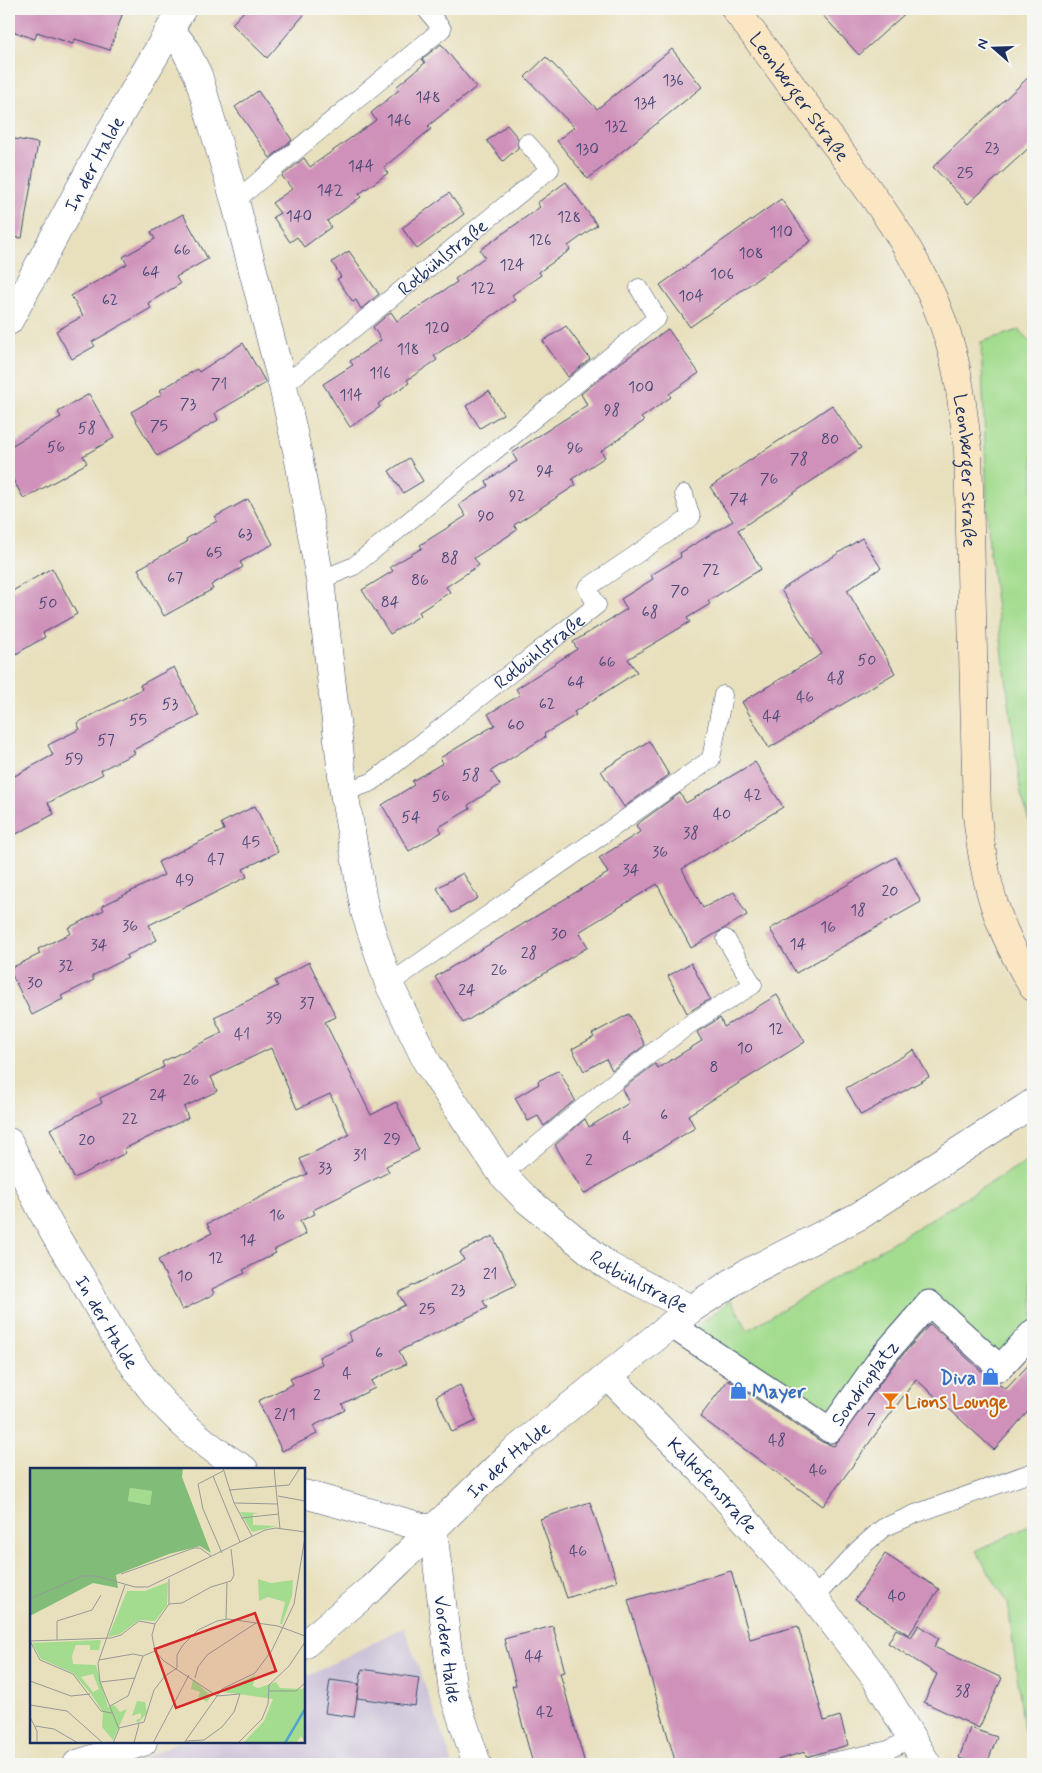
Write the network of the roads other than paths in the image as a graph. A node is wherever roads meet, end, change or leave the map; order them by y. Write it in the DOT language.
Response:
graph roads {
  1 [pos="426,9"];
  2 [pos="735,9"];
  3 [pos="176,19"];
  4 [pos="527,143"];
  5 [pos="235,201"];
  6 [pos="639,288"];
  7 [pos="9,321"];
  8 [pos="283,386"];
  9 [pos="684,494"];
  10 [pos="320,580"];
  11 [pos="723,695"];
  12 [pos="344,792"];
  13 [pos="726,940"];
  14 [pos="389,984"];
  15 [pos="1033,987"];
  16 [pos="1033,1103"];
  17 [pos="9,1142"];
  18 [pos="502,1174"];
  19 [pos="681,1317"];
  20 [pos="1033,1332"];
  21 [pos="608,1377"];
  22 [pos="242,1468"];
  23 [pos="1033,1472"];
  24 [pos="305,1494"];
  25 [pos="433,1530"];
  26 [pos="814,1598"];
  27 [pos="305,1644"];
  28 [pos="910,1739"];
  29 [pos="140,1743"];
  30 [pos="76,1764"];
  31 [pos="477,1764"];
  32 [pos="822,1764"];
  33 [pos="927,1764"];
  1 -- 5 [label="lane"];
  2 -- 15 [label="main road, Leonberger Straße"];
  3 -- 5 [label="street, Rotbühlstraße"];
  3 -- 7 [label="street, In der Halde"];
  4 -- 8 [label="lane, Rotbühlstraße"];
  5 -- 8 [label="street, Rotbühlstraße"];
  6 -- 10 [label="lane"];
  8 -- 10 [label="street, Rotbühlstraße"];
  9 -- 12 [label="lane, Rotbühlstraße"];
  10 -- 12 [label="street, Rotbühlstraße"];
  11 -- 14 [label="lane"];
  12 -- 14 [label="street, Rotbühlstraße"];
  13 -- 18 [label="lane"];
  14 -- 18 [label="street, Rotbühlstraße"];
  16 -- 19 [label="street, Rotbühlstraße"];
  17 -- 22 [label="street, In der Halde"];
  18 -- 19 [label="street, Rotbühlstraße"];
  19 -- 20 [label="street, Sondrioplatz"];
  19 -- 21 [label="street, In der Halde"];
  21 -- 25 [label="street, In der Halde"];
  21 -- 26 [label="street, Kalkofenstraße"];
  23 -- 26 [label="lane"];
  24 -- 25 [label="street"];
  25 -- 27 [label="street, In der Halde"];
  25 -- 31 [label="street, Vordere Halde"];
  26 -- 28 [label="street, Kalkofenstraße"];
  28 -- 32 [label="lane"];
  28 -- 33 [label="street, Kalkofenstraße"];
  29 -- 30 [label="street"];
}
